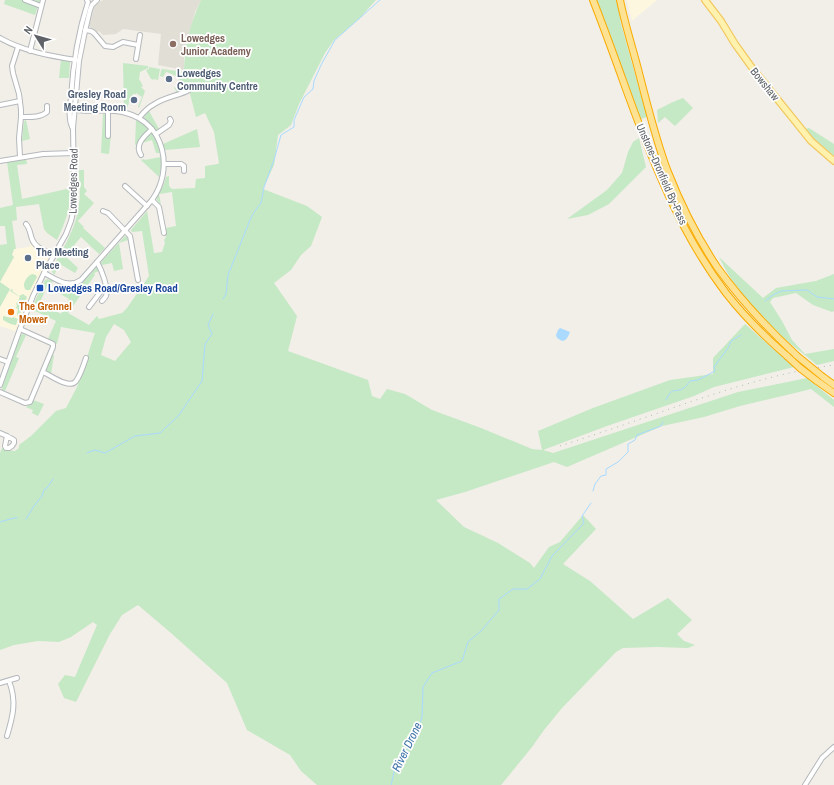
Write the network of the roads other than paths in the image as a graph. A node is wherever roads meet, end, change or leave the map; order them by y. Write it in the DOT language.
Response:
graph roads {
  1 [pos="25,0"];
  2 [pos="43,0"];
  3 [pos="593,0"];
  4 [pos="620,0"];
  5 [pos="705,0"];
  6 [pos="87,1"];
  7 [pos="96,1"];
  8 [pos="41,6"];
  9 [pos="85,30"];
  10 [pos="140,35"];
  11 [pos="0,38"];
  12 [pos="138,45"];
  13 [pos="18,47"];
  14 [pos="30,51"];
  15 [pos="136,59"];
  16 [pos="76,60"];
  17 [pos="189,90"];
  18 [pos="20,101"];
  19 [pos="0,104"];
  20 [pos="47,106"];
  21 [pos="72,110"];
  22 [pos="108,111"];
  23 [pos="22,117"];
  24 [pos="139,118"];
  25 [pos="170,119"];
  26 [pos="152,129"];
  27 [pos="156,134"];
  28 [pos="108,136"];
  29 [pos="74,153"];
  30 [pos="141,155"];
  31 [pos="20,157"];
  32 [pos="0,161"];
  33 [pos="834,161"];
  34 [pos="164,164"];
  35 [pos="184,171"];
  36 [pos="125,186"];
  37 [pos="152,200"];
  38 [pos="147,206"];
  39 [pos="103,211"];
  40 [pos="26,224"];
  41 [pos="125,231"];
  42 [pos="164,233"];
  43 [pos="54,255"];
  44 [pos="97,262"];
  45 [pos="44,273"];
  46 [pos="138,280"];
  47 [pos="106,285"];
  48 [pos="102,301"];
  49 [pos="88,307"];
  50 [pos="20,329"];
  51 [pos="86,358"];
  52 [pos="0,359"];
  53 [pos="8,362"];
  54 [pos="43,372"];
  55 [pos="0,385"];
  56 [pos="834,385"];
  57 [pos="0,392"];
  58 [pos="834,393"];
  59 [pos="0,433"];
  60 [pos="7,436"];
  61 [pos="17,678"];
  62 [pos="9,680"];
  63 [pos="0,683"];
  64 [pos="7,736"];
  65 [pos="834,747"];
  66 [pos="805,785"];
  1 -- 8 [label="street"];
  2 -- 8 [label="street"];
  3 -- 58 [label="highway, Unstone-Dronfield By-Pass, bridge"];
  4 -- 56 [label="highway, Unstone-Dronfield By-Pass, bridge"];
  5 -- 33 [label="main road, Bowshaw"];
  6 -- 7 [label="street, Lowedges Road"];
  6 -- 16 [label="street, Lowedges Road"];
  7 -- 9 [label="street, Lowedges Road"];
  8 -- 14 [label="street"];
  9 -- 12 [label="street"];
  9 -- 16 [label="street, Lowedges Road"];
  10 -- 12 [label="street"];
  11 -- 13 [label="street"];
  12 -- 15 [label="street"];
  13 -- 14 [label="street"];
  13 -- 18 [label="street"];
  14 -- 16 [label="street"];
  16 -- 21 [label="street, Lowedges Road"];
  17 -- 24 [label="street"];
  18 -- 19 [label="street"];
  18 -- 23 [label="street"];
  20 -- 23 [label="street"];
  21 -- 22 [label="street"];
  21 -- 29 [label="street, Lowedges Road"];
  22 -- 24 [label="street"];
  22 -- 28 [label="street"];
  23 -- 31 [label="street"];
  24 -- 26 [label="street"];
  25 -- 27 [label="street"];
  26 -- 27 [label="street"];
  26 -- 30 [label="street"];
  27 -- 34 [label="street"];
  29 -- 31 [label="street"];
  29 -- 43 [label="street, Lowedges Road"];
  31 -- 32 [label="street"];
  34 -- 35 [label="street"];
  34 -- 37 [label="street"];
  36 -- 38 [label="street"];
  37 -- 38 [label="street"];
  37 -- 42 [label="street"];
  38 -- 41 [label="street"];
  39 -- 41 [label="street"];
  40 -- 43 [label="street"];
  41 -- 44 [label="street"];
  41 -- 46 [label="street"];
  43 -- 45 [label="street, Lowedges Road"];
  44 -- 45 [label="street"];
  44 -- 47 [label="street"];
  45 -- 50 [label="street, Lowedges Road"];
  47 -- 48 [label="street"];
  47 -- 49 [label="street"];
  50 -- 53 [label="street, Lowedges Road"];
  50 -- 54 [label="street"];
  51 -- 54 [label="street"];
  52 -- 53 [label="street"];
  53 -- 55 [label="street, Lowedges Road"];
  54 -- 57 [label="street"];
  59 -- 60 [label="street"];
  61 -- 62 [label="street"];
  62 -- 63 [label="street"];
  62 -- 64 [label="street"];
  65 -- 66 [label="street"];
}
